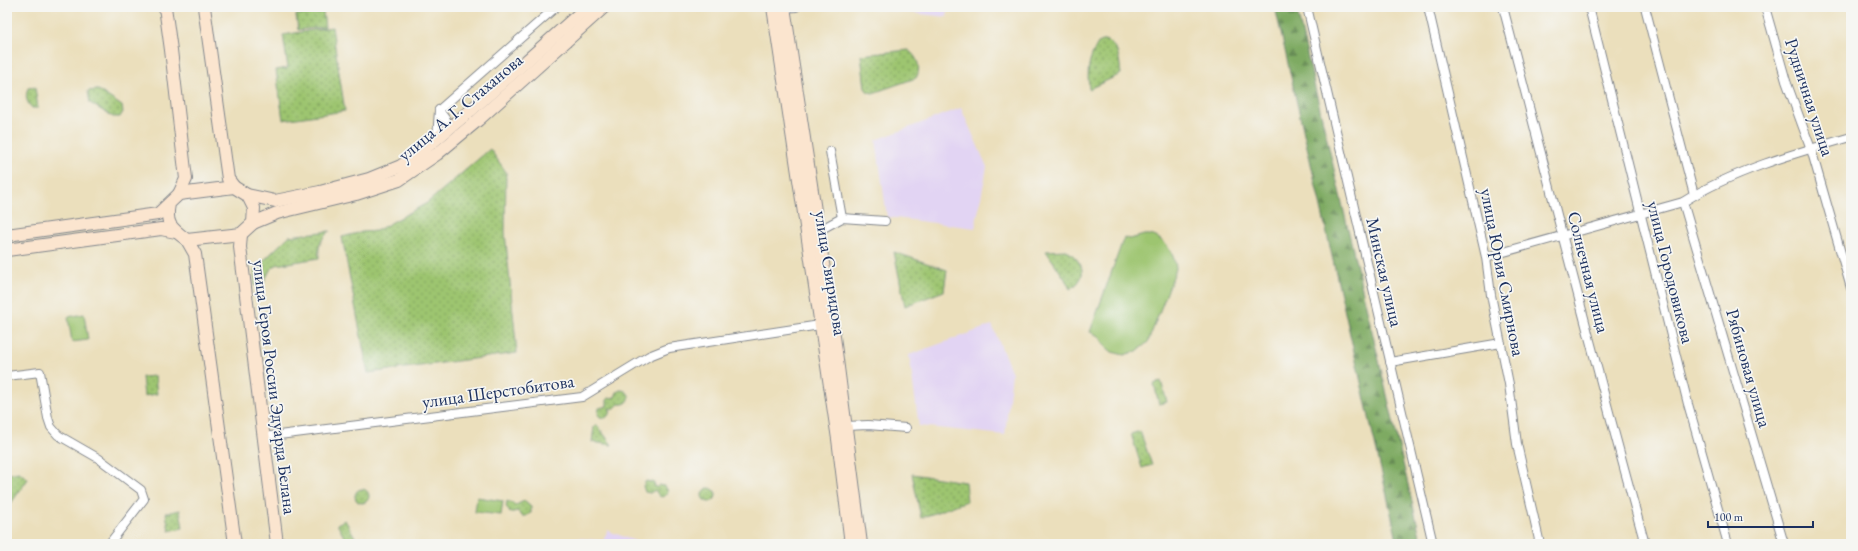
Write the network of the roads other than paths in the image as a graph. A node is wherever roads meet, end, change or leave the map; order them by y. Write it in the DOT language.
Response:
graph roads {
  1 [pos="165,7"];
  2 [pos="204,7"];
  3 [pos="556,7"];
  4 [pos="587,7"];
  5 [pos="604,7"];
  6 [pos="784,7"];
  7 [pos="1307,7"];
  8 [pos="1428,7"];
  9 [pos="1503,7"];
  10 [pos="1589,7"];
  11 [pos="1645,7"];
  12 [pos="1765,7"];
  13 [pos="439,110"];
  14 [pos="451,127"];
  15 [pos="1851,137"];
  16 [pos="437,139"];
  17 [pos="1811,148"];
  18 [pos="830,151"];
  19 [pos="234,187"];
  20 [pos="179,194"];
  21 [pos="247,195"];
  22 [pos="1694,195"];
  23 [pos="1683,202"];
  24 [pos="169,204"];
  25 [pos="1640,215"];
  26 [pos="842,218"];
  27 [pos="885,221"];
  28 [pos="252,223"];
  29 [pos="818,231"];
  30 [pos="176,232"];
  31 [pos="7,234"];
  32 [pos="241,234"];
  33 [pos="1563,235"];
  34 [pos="187,240"];
  35 [pos="7,250"];
  36 [pos="1486,257"];
  37 [pos="1851,288"];
  38 [pos="820,325"];
  39 [pos="1501,343"];
  40 [pos="1390,362"];
  41 [pos="7,376"];
  42 [pos="846,426"];
  43 [pos="906,428"];
  44 [pos="263,437"];
  45 [pos="109,544"];
  46 [pos="235,544"];
  47 [pos="277,544"];
  48 [pos="851,544"];
  49 [pos="861,544"];
  50 [pos="1433,544"];
  51 [pos="1540,544"];
  52 [pos="1645,544"];
  53 [pos="1728,544"];
  54 [pos="1784,544"];
  1 -- 20 [label="street"];
  2 -- 19 [label="street"];
  3 -- 13 [label="street"];
  4 -- 14 [label="street, улица А. Г. Стаханова"];
  5 -- 28 [label="street, улица А. Г. Стаханова"];
  6 -- 29 [label="street, улица Свиридова"];
  6 -- 38 [label="street, улица Свиридова"];
  7 -- 40 [label="street, Минская улица"];
  8 -- 36 [label="street, улица Юрия Смирнова"];
  9 -- 33 [label="street, Солнечная улица"];
  10 -- 25 [label="street, улица Городовикова"];
  11 -- 22 [label="street"];
  12 -- 17 [label="street, Рудничная улица"];
  13 -- 14 [label="street"];
  13 -- 16 [label="street"];
  14 -- 16 [label="street, улица А. Г. Стаханова"];
  15 -- 17 [label="street"];
  16 -- 21 [label="street, улица А. Г. Стаханова"];
  17 -- 22 [label="street"];
  17 -- 37 [label="street, Рудничная улица"];
  18 -- 26 [label="street"];
  19 -- 20 [label="street"];
  19 -- 21 [label="street, улица А. Г. Стаханова"];
  20 -- 24 [label="street"];
  21 -- 28 [label="street"];
  22 -- 23 [label="street"];
  23 -- 25 [label="street"];
  23 -- 54 [label="street, Рябиновая улица"];
  24 -- 30 [label="street"];
  24 -- 31 [label="street"];
  25 -- 33 [label="street"];
  25 -- 53 [label="street, улица Городовикова"];
  26 -- 27 [label="street"];
  26 -- 29 [label="street"];
  28 -- 32 [label="street"];
  29 -- 42 [label="street, улица Свиридова"];
  30 -- 34 [label="street"];
  30 -- 35 [label="street"];
  32 -- 34 [label="street"];
  32 -- 44 [label="street, улица Героя России Эдуарда Белана"];
  33 -- 36 [label="street"];
  33 -- 52 [label="street, Солнечная улица"];
  34 -- 46 [label="street"];
  36 -- 39 [label="street, улица Юрия Смирнова"];
  38 -- 44 [label="street, улица Шерстобитова"];
  38 -- 48 [label="street, улица Свиридова"];
  39 -- 40 [label="street"];
  39 -- 51 [label="street, улица Юрия Смирнова"];
  40 -- 50 [label="street, Минская улица"];
  41 -- 45 [label="street"];
  42 -- 43 [label="street"];
  42 -- 49 [label="street, улица Свиридова"];
  44 -- 47 [label="street, улица Героя России Эдуарда Белана"];
}
